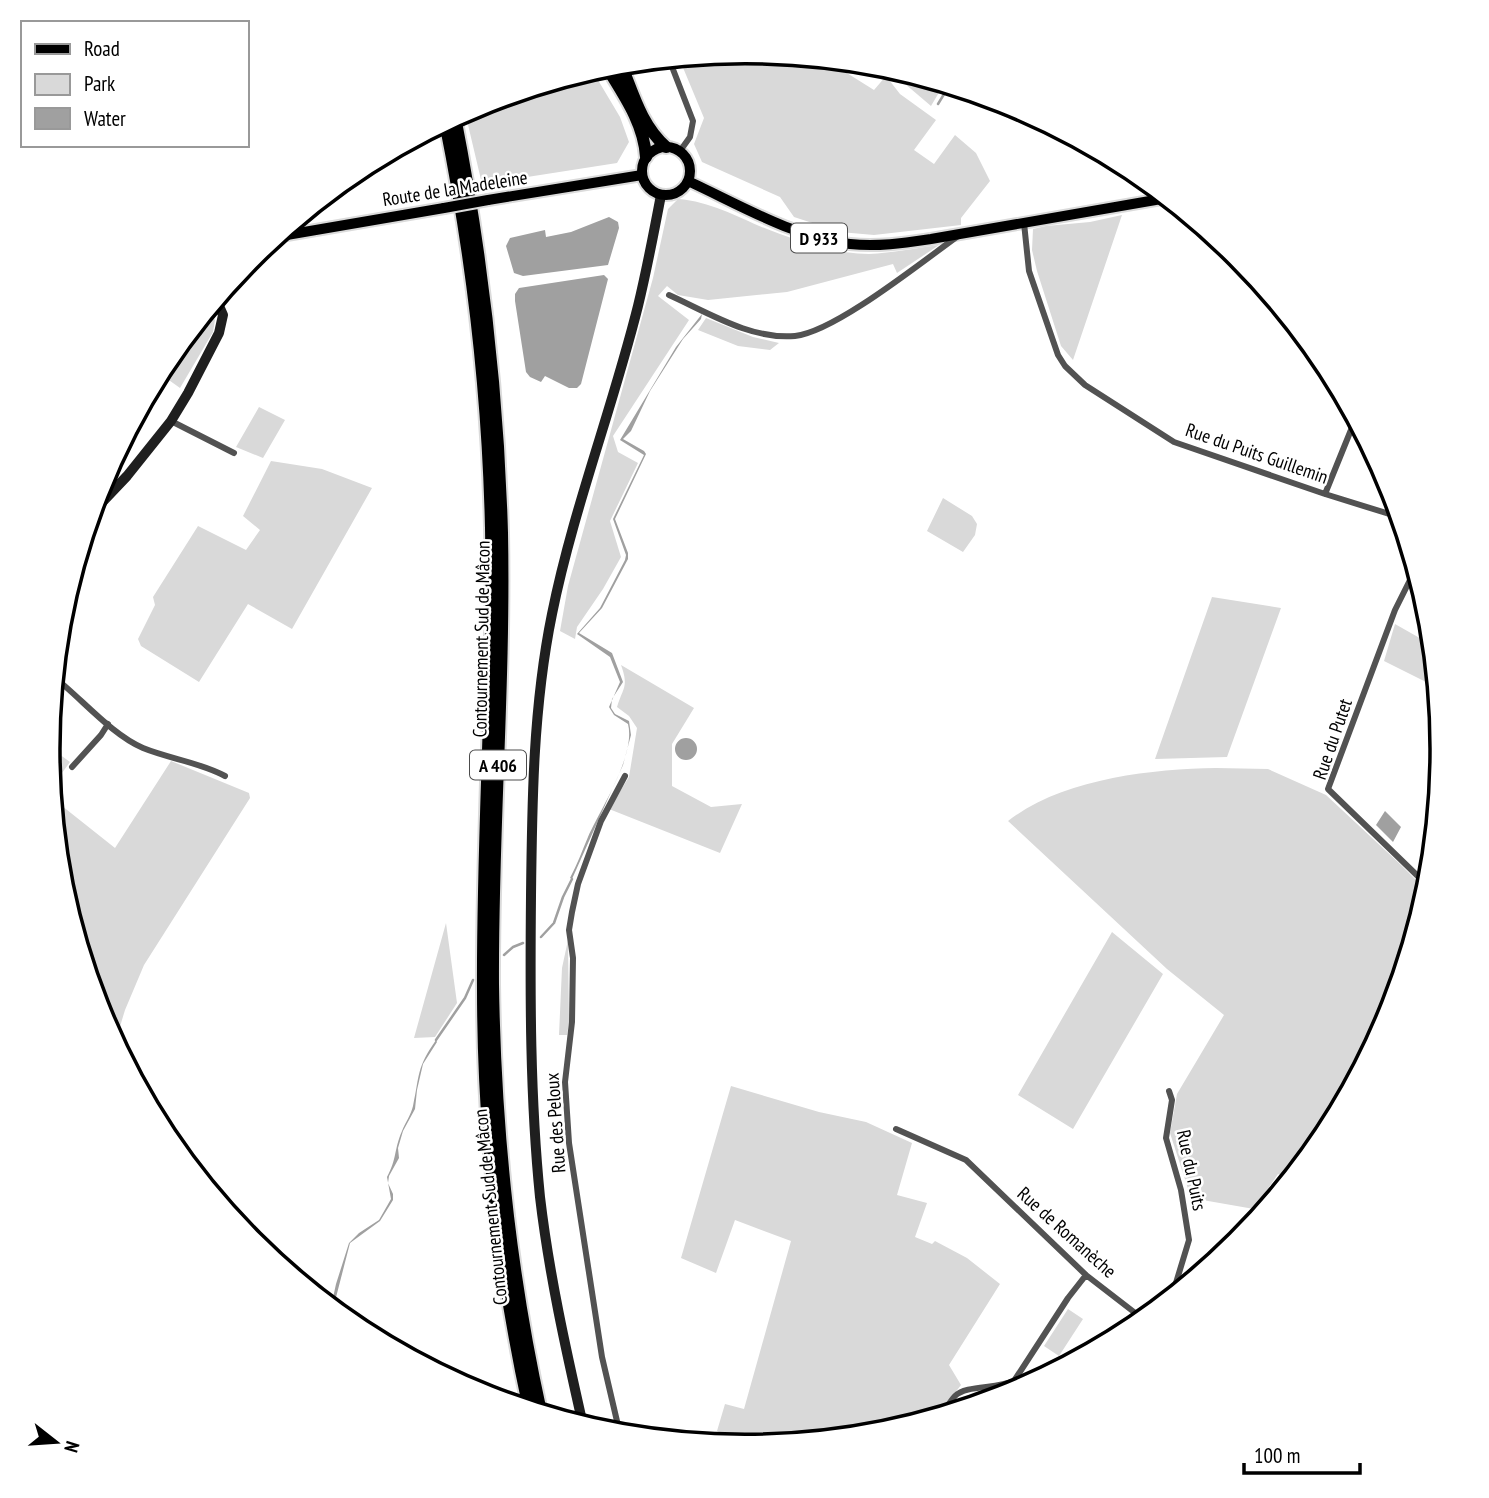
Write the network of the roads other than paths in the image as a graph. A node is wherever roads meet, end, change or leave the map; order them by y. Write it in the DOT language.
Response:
graph roads {
  1 [pos="673,68"];
  2 [pos="625,75"];
  3 [pos="612,77"];
  4 [pos="457,128"];
  5 [pos="447,133"];
  6 [pos="666,146"];
  7 [pos="680,151"];
  8 [pos="646,157"];
  9 [pos="642,176"];
  10 [pos="688,181"];
  11 [pos="661,195"];
  12 [pos="1154,200"];
  13 [pos="1024,223"];
  14 [pos="293,234"];
  15 [pos="960,235"];
  16 [pos="669,295"];
  17 [pos="220,308"];
  18 [pos="171,421"];
  19 [pos="1351,431"];
  20 [pos="234,453"];
  21 [pos="1325,494"];
  22 [pos="109,495"];
  23 [pos="1387,513"];
  24 [pos="1409,583"];
  25 [pos="63,685"];
  26 [pos="108,724"];
  27 [pos="72,767"];
  28 [pos="225,776"];
  29 [pos="625,776"];
  30 [pos="1417,876"];
  31 [pos="1169,1091"];
  32 [pos="896,1129"];
  33 [pos="1086,1275"];
  34 [pos="1177,1280"];
  35 [pos="1134,1313"];
  36 [pos="1016,1378"];
  37 [pos="992,1388"];
  38 [pos="527,1399"];
  39 [pos="951,1402"];
  40 [pos="539,1403"];
  41 [pos="581,1414"];
  42 [pos="617,1422"];
  1 -- 7 [label="street"];
  2 -- 6 [label="highway"];
  3 -- 8 [label="highway"];
  4 -- 40 [label="highway, Contournement Sud de Mâcon / A 406"];
  5 -- 38 [label="highway, Contournement Sud de Mâcon / A 406"];
  6 -- 7 [label="main road"];
  6 -- 8 [label="main road"];
  7 -- 10 [label="main road"];
  8 -- 9 [label="main road"];
  9 -- 11 [label="main road"];
  9 -- 14 [label="main road, Route de la Madeleine, bridge"];
  10 -- 11 [label="main road"];
  10 -- 15 [label="main road, D 933"];
  11 -- 41 [label="main road"];
  12 -- 13 [label="main road, D 933"];
  13 -- 15 [label="main road, D 933"];
  13 -- 21 [label="street, Rue du Puits Guillemin"];
  15 -- 16 [label="street"];
  17 -- 18 [label="main road"];
  18 -- 20 [label="street"];
  18 -- 22 [label="main road"];
  19 -- 21 [label="street"];
  21 -- 23 [label="street, Rue du Puits Guillemin"];
  24 -- 30 [label="street, Rue du Putet"];
  25 -- 26 [label="street"];
  26 -- 27 [label="street"];
  26 -- 28 [label="street"];
  29 -- 42 [label="street, Rue des Peloux"];
  31 -- 34 [label="street, Rue du Puits"];
  32 -- 33 [label="street, Rue de Romanèche"];
  33 -- 35 [label="street, Rue de Romanèche"];
  33 -- 36 [label="street"];
  37 -- 39 [label="street"];
}
